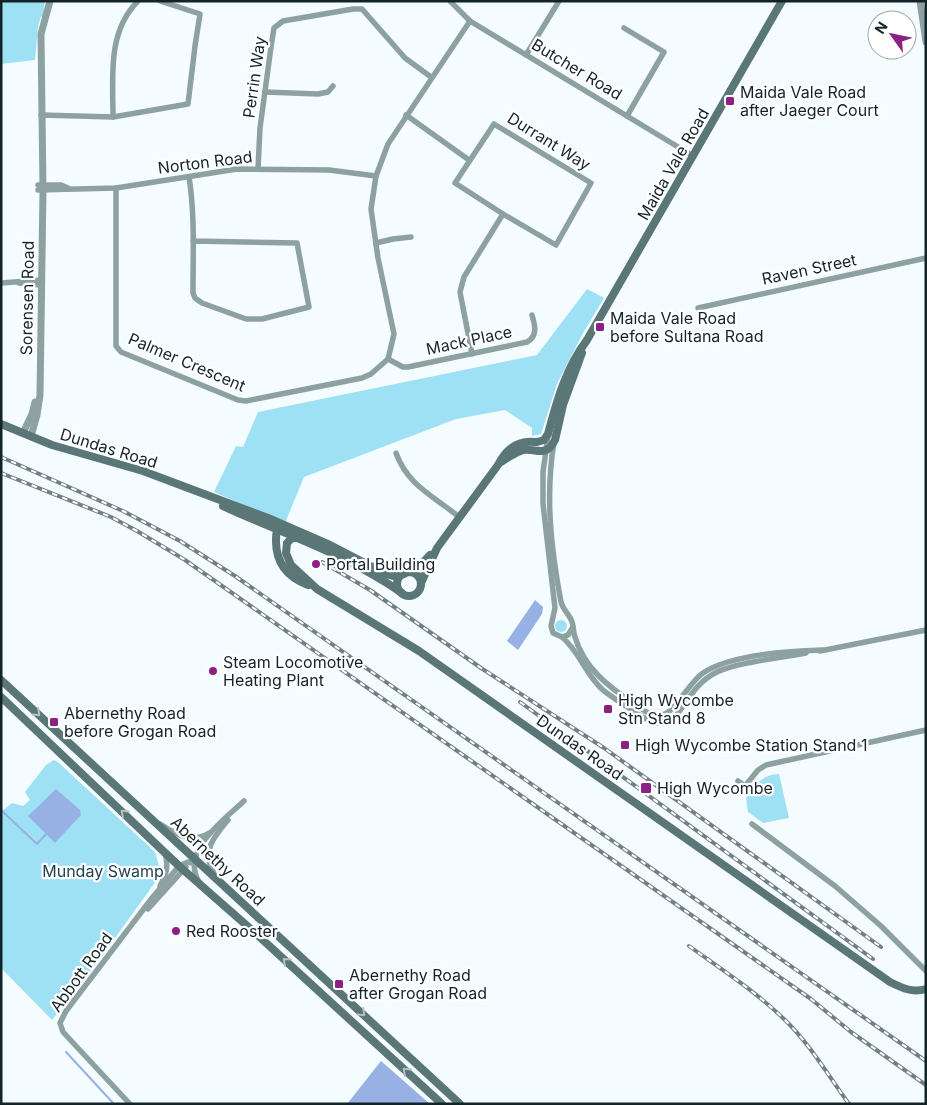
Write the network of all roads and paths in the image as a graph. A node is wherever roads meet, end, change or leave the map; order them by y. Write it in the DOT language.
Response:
graph roads {
  1 [pos="50,1"];
  2 [pos="138,1"];
  3 [pos="160,1"];
  4 [pos="450,1"];
  5 [pos="559,1"];
  6 [pos="782,1"];
  7 [pos="920,1"];
  8 [pos="470,21"];
  9 [pos="624,28"];
  10 [pos="926,42"];
  11 [pos="526,55"];
  12 [pos="431,77"];
  13 [pos="334,86"];
  14 [pos="265,92"];
  15 [pos="41,115"];
  16 [pos="406,115"];
  17 [pos="627,116"];
  18 [pos="113,117"];
  19 [pos="693,156"];
  20 [pos="469,160"];
  21 [pos="258,168"];
  22 [pos="376,176"];
  23 [pos="189,177"];
  24 [pos="41,187"];
  25 [pos="116,188"];
  26 [pos="503,214"];
  27 [pos="411,237"];
  28 [pos="193,241"];
  29 [pos="376,243"];
  30 [pos="926,258"];
  31 [pos="39,282"];
  32 [pos="1,283"];
  33 [pos="698,308"];
  34 [pos="532,315"];
  35 [pos="587,340"];
  36 [pos="472,354"];
  37 [pos="388,359"];
  38 [pos="1,424"];
  39 [pos="548,434"];
  40 [pos="27,435"];
  41 [pos="536,445"];
  42 [pos="548,450"];
  43 [pos="396,453"];
  44 [pos="544,460"];
  45 [pos="209,497"];
  46 [pos="459,517"];
  47 [pos="267,525"];
  48 [pos="283,529"];
  49 [pos="298,538"];
  50 [pos="286,546"];
  51 [pos="437,548"];
  52 [pos="276,554"];
  53 [pos="375,572"];
  54 [pos="406,573"];
  55 [pos="421,583"];
  56 [pos="317,589"];
  57 [pos="402,593"];
  58 [pos="568,617"];
  59 [pos="552,621"];
  60 [pos="573,627"];
  61 [pos="926,630"];
  62 [pos="562,637"];
  63 [pos="822,650"];
  64 [pos="1,680"];
  65 [pos="1,697"];
  66 [pos="926,730"];
  67 [pos="738,781"];
  68 [pos="745,786"];
  69 [pos="750,790"];
  70 [pos="152,819"];
  71 [pos="752,824"];
  72 [pos="212,831"];
  73 [pos="159,847"];
  74 [pos="193,861"];
  75 [pos="181,868"];
  76 [pos="221,883"];
  77 [pos="201,886"];
  78 [pos="152,898"];
  79 [pos="135,923"];
  80 [pos="926,971"];
  81 [pos="926,989"];
  82 [pos="130,1104"];
  83 [pos="442,1104"];
  84 [pos="460,1104"];
  1 -- 15 [label="street, Sorensen Road"];
  2 -- 18 [label="street"];
  3 -- 18 [label="street"];
  4 -- 8 [label="street, Butcher Road"];
  5 -- 11 [label="street"];
  6 -- 19 [label="main road, Maida Vale Road"];
  7 -- 10 [label="street"];
  8 -- 11 [label="street, Butcher Road"];
  8 -- 12 [label="street"];
  9 -- 17 [label="street"];
  11 -- 17 [label="street, Butcher Road"];
  12 -- 14 [label="street, Perrin Way"];
  12 -- 16 [label="street"];
  13 -- 14 [label="street"];
  14 -- 21 [label="street, Perrin Way"];
  15 -- 18 [label="street"];
  15 -- 24 [label="street, Sorensen Road"];
  16 -- 20 [label="street"];
  16 -- 22 [label="street"];
  17 -- 19 [label="street, Butcher Road"];
  19 -- 35 [label="main road, Maida Vale Road"];
  20 -- 26 [label="street, Durrant Way"];
  20 -- 26 [label="street, Durrant Way"];
  21 -- 22 [label="street, Norton Road"];
  21 -- 23 [label="street, Norton Road"];
  22 -- 29 [label="street"];
  23 -- 25 [label="street, Norton Road"];
  23 -- 28 [label="street"];
  24 -- 25 [label="street, Norton Road"];
  24 -- 31 [label="street, Sorensen Road"];
  25 -- 37 [label="street, Palmer Crescent"];
  26 -- 36 [label="street"];
  27 -- 29 [label="street"];
  28 -- 28 [label="street"];
  29 -- 37 [label="street"];
  30 -- 33 [label="street, Raven Street"];
  31 -- 32 [label="street"];
  31 -- 40 [label="street, Sorensen Road"];
  34 -- 36 [label="street, Mack Place"];
  35 -- 39 [label="main road, Maida Vale Road"];
  35 -- 42 [label="main road, Maida Vale Road"];
  36 -- 37 [label="street, Mack Place"];
  38 -- 40 [label="main road, Dundas Road"];
  39 -- 41 [label="main road"];
  39 -- 42 [label="street, Maida Vale Road"];
  40 -- 45 [label="main road, Dundas Road"];
  41 -- 42 [label="main road"];
  41 -- 44 [label="street"];
  41 -- 46 [label="main road"];
  42 -- 44 [label="street"];
  42 -- 58 [label="street"];
  43 -- 46 [label="street"];
  44 -- 59 [label="street"];
  45 -- 47 [label="main road, Dundas Road"];
  45 -- 48 [label="main road, Dundas Road"];
  46 -- 51 [label="main road"];
  47 -- 48 [label="main road, Dundas Road"];
  47 -- 52 [label="main road, Dundas Road"];
  48 -- 49 [label="main road, Dundas Road"];
  48 -- 50 [label="main road, Dundas Road"];
  48 -- 52 [label="main road"];
  48 -- 53 [label="main road, Dundas Road"];
  49 -- 50 [label="main road"];
  49 -- 53 [label="main road, Dundas Road"];
  50 -- 56 [label="main road, Dundas Road"];
  51 -- 54 [label="main road"];
  51 -- 55 [label="main road"];
  52 -- 56 [label="main road, Dundas Road"];
  53 -- 54 [label="main road"];
  53 -- 57 [label="main road"];
  54 -- 55 [label="main road"];
  54 -- 57 [label="main road"];
  55 -- 57 [label="main road"];
  56 -- 81 [label="main road, Dundas Road"];
  58 -- 59 [label="street"];
  58 -- 60 [label="street"];
  59 -- 62 [label="street"];
  60 -- 62 [label="street"];
  60 -- 63 [label="street"];
  61 -- 63 [label="street"];
  62 -- 63 [label="street"];
  64 -- 70 [label="main road, Abernethy Road, one-way"];
  73 -- 65 [label="main road, Abernethy Road, one-way"];
  66 -- 68 [label="street"];
  67 -- 68 [label="street"];
  68 -- 69 [label="street"];
  70 -- 72 [label="street"];
  70 -- 74 [label="main road, Abernethy Road"];
  71 -- 80 [label="street"];
  72 -- 74 [label="street, Abbott Road"];
  72 -- 76 [label="street"];
  73 -- 75 [label="main road, Abernethy Road"];
  73 -- 78 [label="street"];
  74 -- 75 [label="street, Abbott Road"];
  74 -- 76 [label="main road, Abernethy Road"];
  74 -- 77 [label="street"];
  75 -- 77 [label="main road, Abernethy Road"];
  75 -- 78 [label="street, Abbott Road"];
  75 -- 79 [label="street, Abbott Road"];
  76 -- 84 [label="main road, Abernethy Road, one-way"];
  83 -- 77 [label="main road, Abernethy Road, one-way"];
  78 -- 79 [label="street, Abbott Road"];
  79 -- 82 [label="street, Abbott Road"];
}
